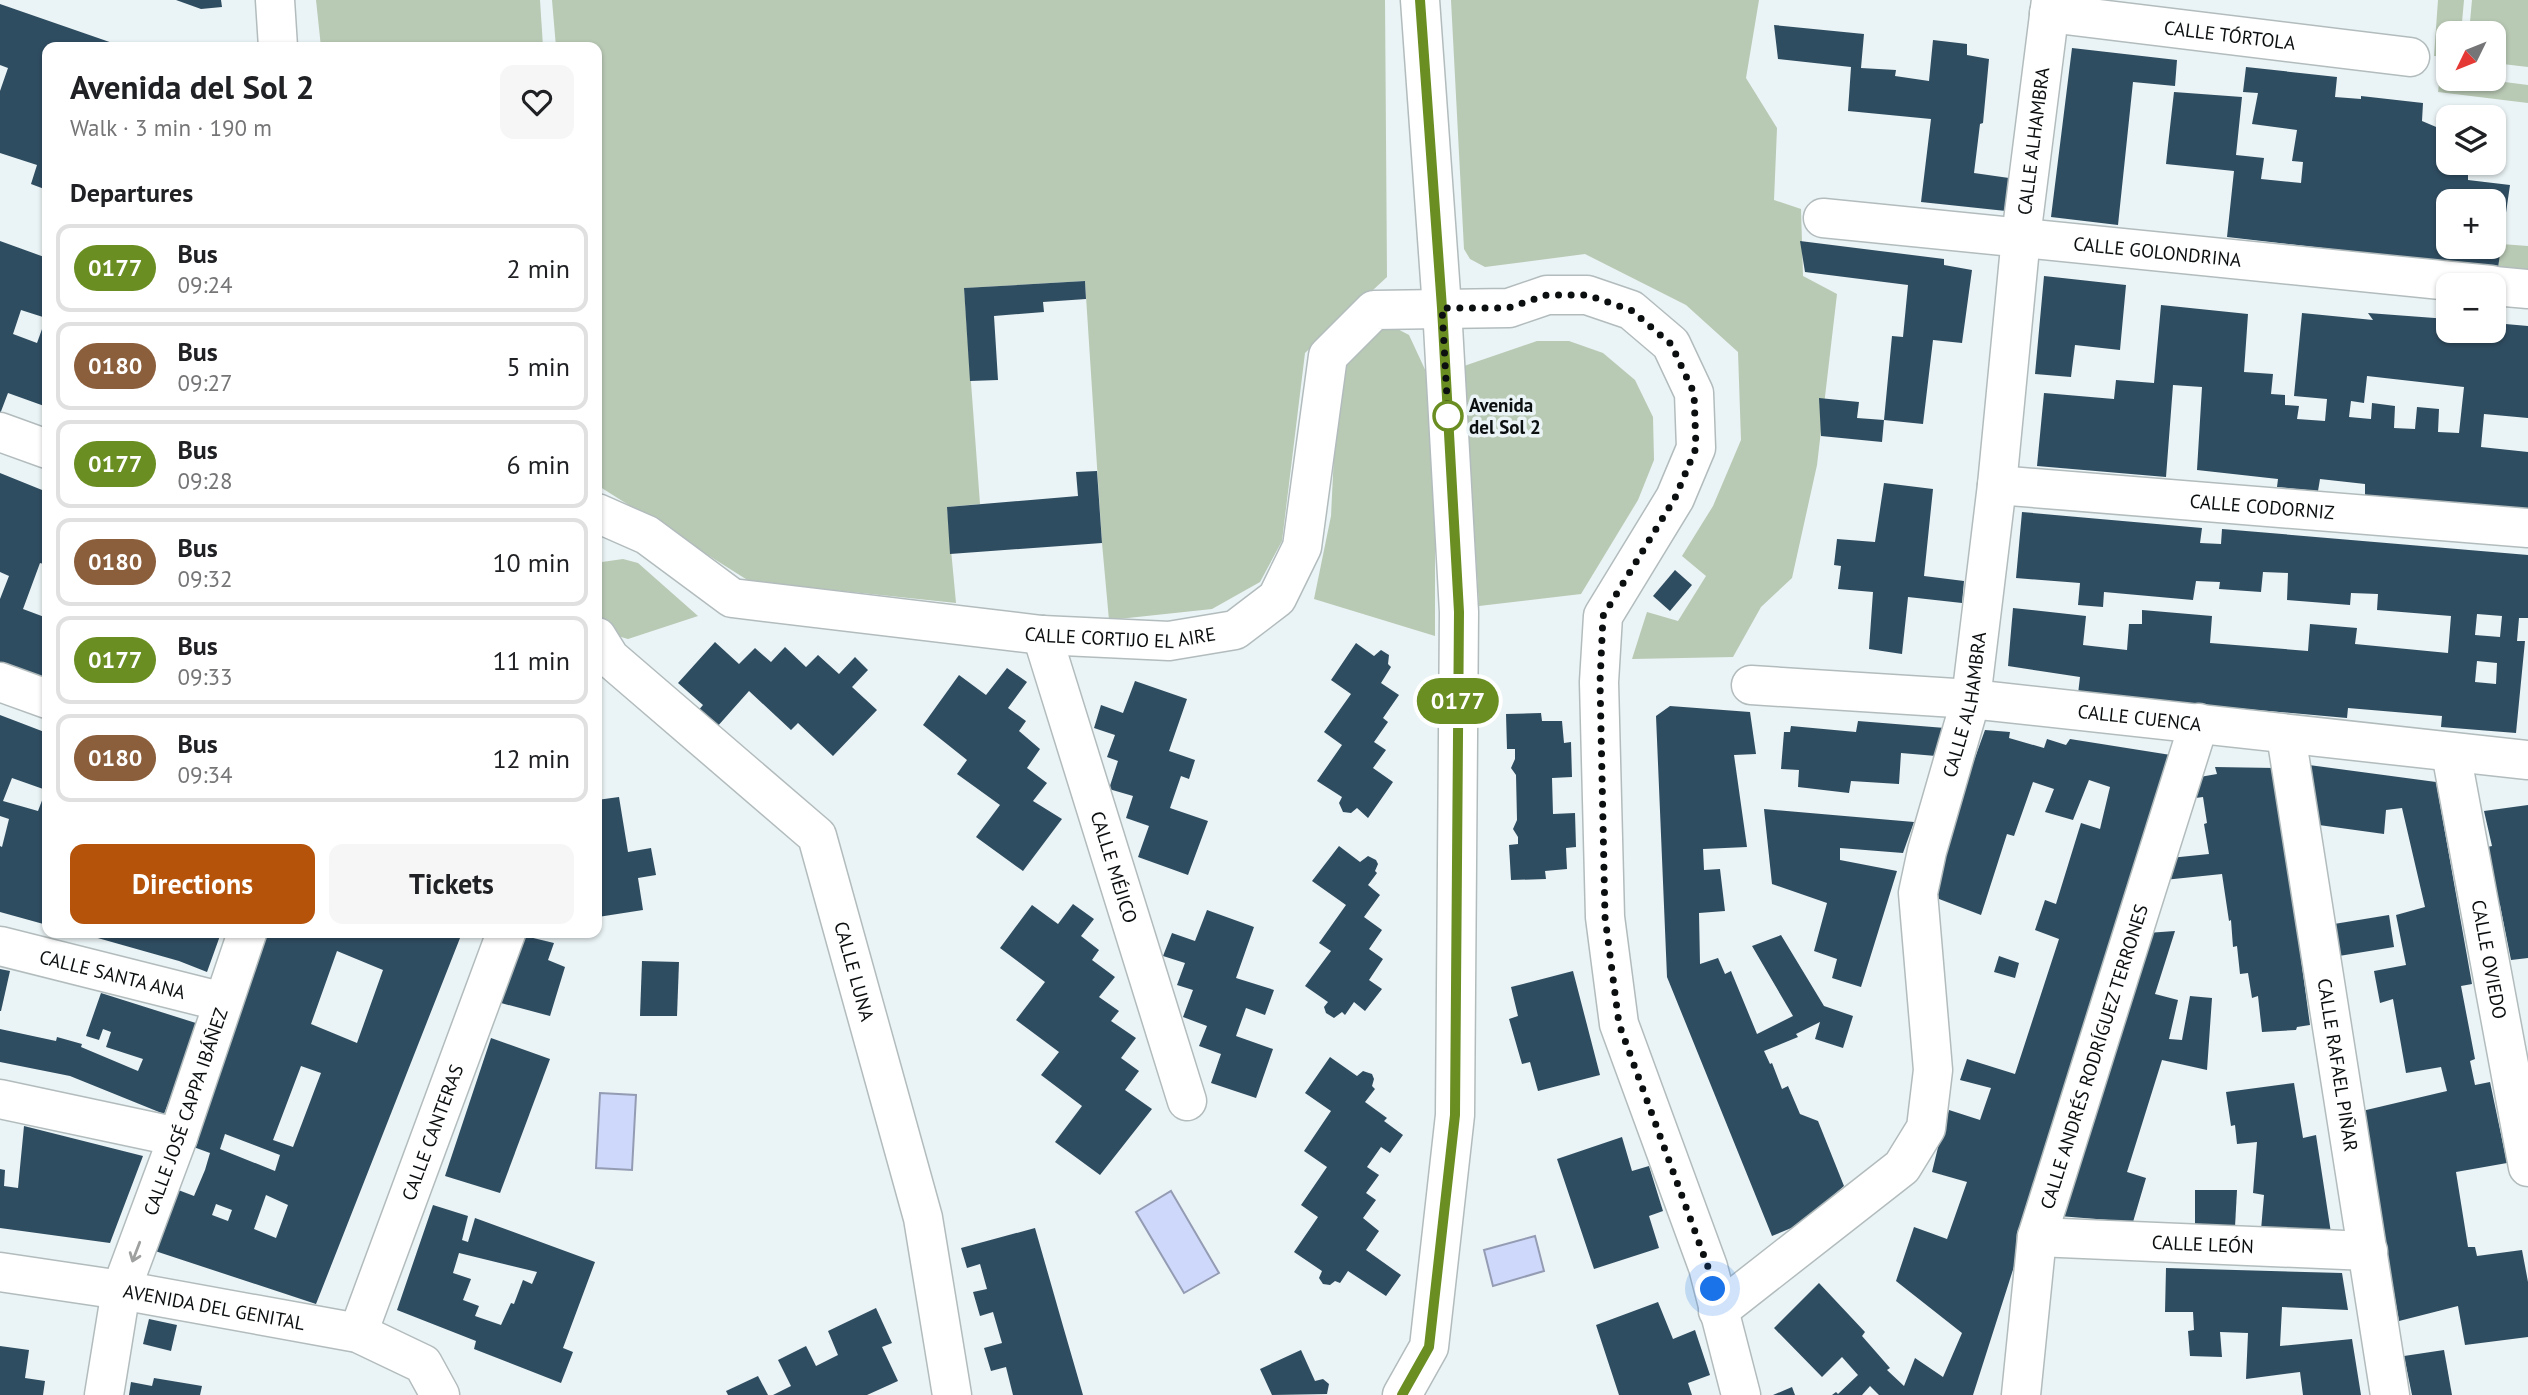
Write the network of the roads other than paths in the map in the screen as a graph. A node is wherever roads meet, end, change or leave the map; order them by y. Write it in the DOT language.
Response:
graph roads {
  1 [pos="275,0"];
  2 [pos="1420,0"];
  3 [pos="2050,6"];
  4 [pos="278,42"];
  5 [pos="2410,57"];
  6 [pos="1823,218"];
  7 [pos="2021,237"];
  8 [pos="2436,279"];
  9 [pos="2506,287"];
  10 [pos="2528,289"];
  11 [pos="1442,308"];
  12 [pos="0,432"];
  13 [pos="42,447"];
  14 [pos="1997,485"];
  15 [pos="602,515"];
  16 [pos="2528,528"];
  17 [pos="1042,635"];
  18 [pos="602,645"];
  19 [pos="0,682"];
  20 [pos="1751,685"];
  21 [pos="42,697"];
  22 [pos="1971,699"];
  23 [pos="2199,723"];
  24 [pos="2286,735"];
  25 [pos="2451,753"];
  26 [pos="2528,760"];
  27 [pos="245,938"];
  28 [pos="504,938"];
  29 [pos="0,946"];
  30 [pos="223,1002"];
  31 [pos="0,1098"];
  32 [pos="1187,1101"];
  33 [pos="178,1137"];
  34 [pos="2528,1167"];
  35 [pos="2037,1237"];
  36 [pos="2368,1251"];
  37 [pos="0,1272"];
  38 [pos="121,1290"];
  39 [pos="1718,1311"];
  40 [pos="358,1333"];
  41 [pos="432,1380"];
  42 [pos="104,1395"];
  43 [pos="952,1395"];
  44 [pos="1402,1395"];
  45 [pos="1741,1395"];
  46 [pos="2021,1395"];
  47 [pos="2390,1395"];
  1 -- 4 [label="street"];
  2 -- 11 [label="street"];
  3 -- 5 [label="street, CALLE TÓRTOLA"];
  3 -- 7 [label="street, CALLE ALHAMBRA"];
  6 -- 7 [label="street, CALLE GOLONDRINA"];
  7 -- 8 [label="street, CALLE GOLONDRINA"];
  7 -- 14 [label="street, CALLE ALHAMBRA"];
  9 -- 10 [label="street, CALLE GOLONDRINA"];
  11 -- 17 [label="street, CALLE CORTIJO EL AIRE"];
  11 -- 39 [label="street, CALLE CORTIJO EL AIRE"];
  11 -- 44 [label="street"];
  12 -- 13 [label="street"];
  14 -- 16 [label="street, CALLE CODORNIZ"];
  14 -- 22 [label="street, CALLE ALHAMBRA"];
  15 -- 17 [label="street, CALLE CORTIJO EL AIRE"];
  17 -- 32 [label="street, CALLE MÉJICO"];
  18 -- 43 [label="street, CALLE LUNA"];
  19 -- 21 [label="street"];
  20 -- 22 [label="street, CALLE CUENCA"];
  22 -- 23 [label="street, CALLE CUENCA"];
  22 -- 39 [label="street, CALLE ALHAMBRA"];
  23 -- 24 [label="street, CALLE CUENCA"];
  23 -- 35 [label="street, CALLE ANDRÉS RODRÍGUEZ TERRONES"];
  24 -- 25 [label="street, CALLE CUENCA"];
  24 -- 36 [label="street, CALLE RAFAEL PIÑAR"];
  25 -- 26 [label="street, CALLE CUENCA"];
  25 -- 34 [label="street, CALLE OVIEDO"];
  27 -- 30 [label="street, CALLE JOSÉ CAPPA IBÁÑEZ"];
  28 -- 40 [label="street, CALLE CANTERAS"];
  29 -- 30 [label="street, CALLE SANTA ANA"];
  30 -- 33 [label="street, CALLE JOSÉ CAPPA IBÁÑEZ"];
  31 -- 33 [label="street"];
  33 -- 38 [label="street, CALLE JOSÉ CAPPA IBÁÑEZ, one-way"];
  35 -- 36 [label="street, CALLE LEÓN"];
  35 -- 46 [label="street, CALLE ANDRÉS RODRÍGUEZ TERRONES"];
  36 -- 47 [label="street, CALLE RAFAEL PIÑAR"];
  37 -- 38 [label="street, AVENIDA DEL GENITAL"];
  38 -- 40 [label="street, AVENIDA DEL GENITAL"];
  38 -- 42 [label="street, CALLE JOSÉ CAPPA IBÁÑEZ"];
  39 -- 45 [label="street, CALLE CORTIJO EL AIRE"];
  40 -- 41 [label="street, AVENIDA DEL GENITAL"];
}
